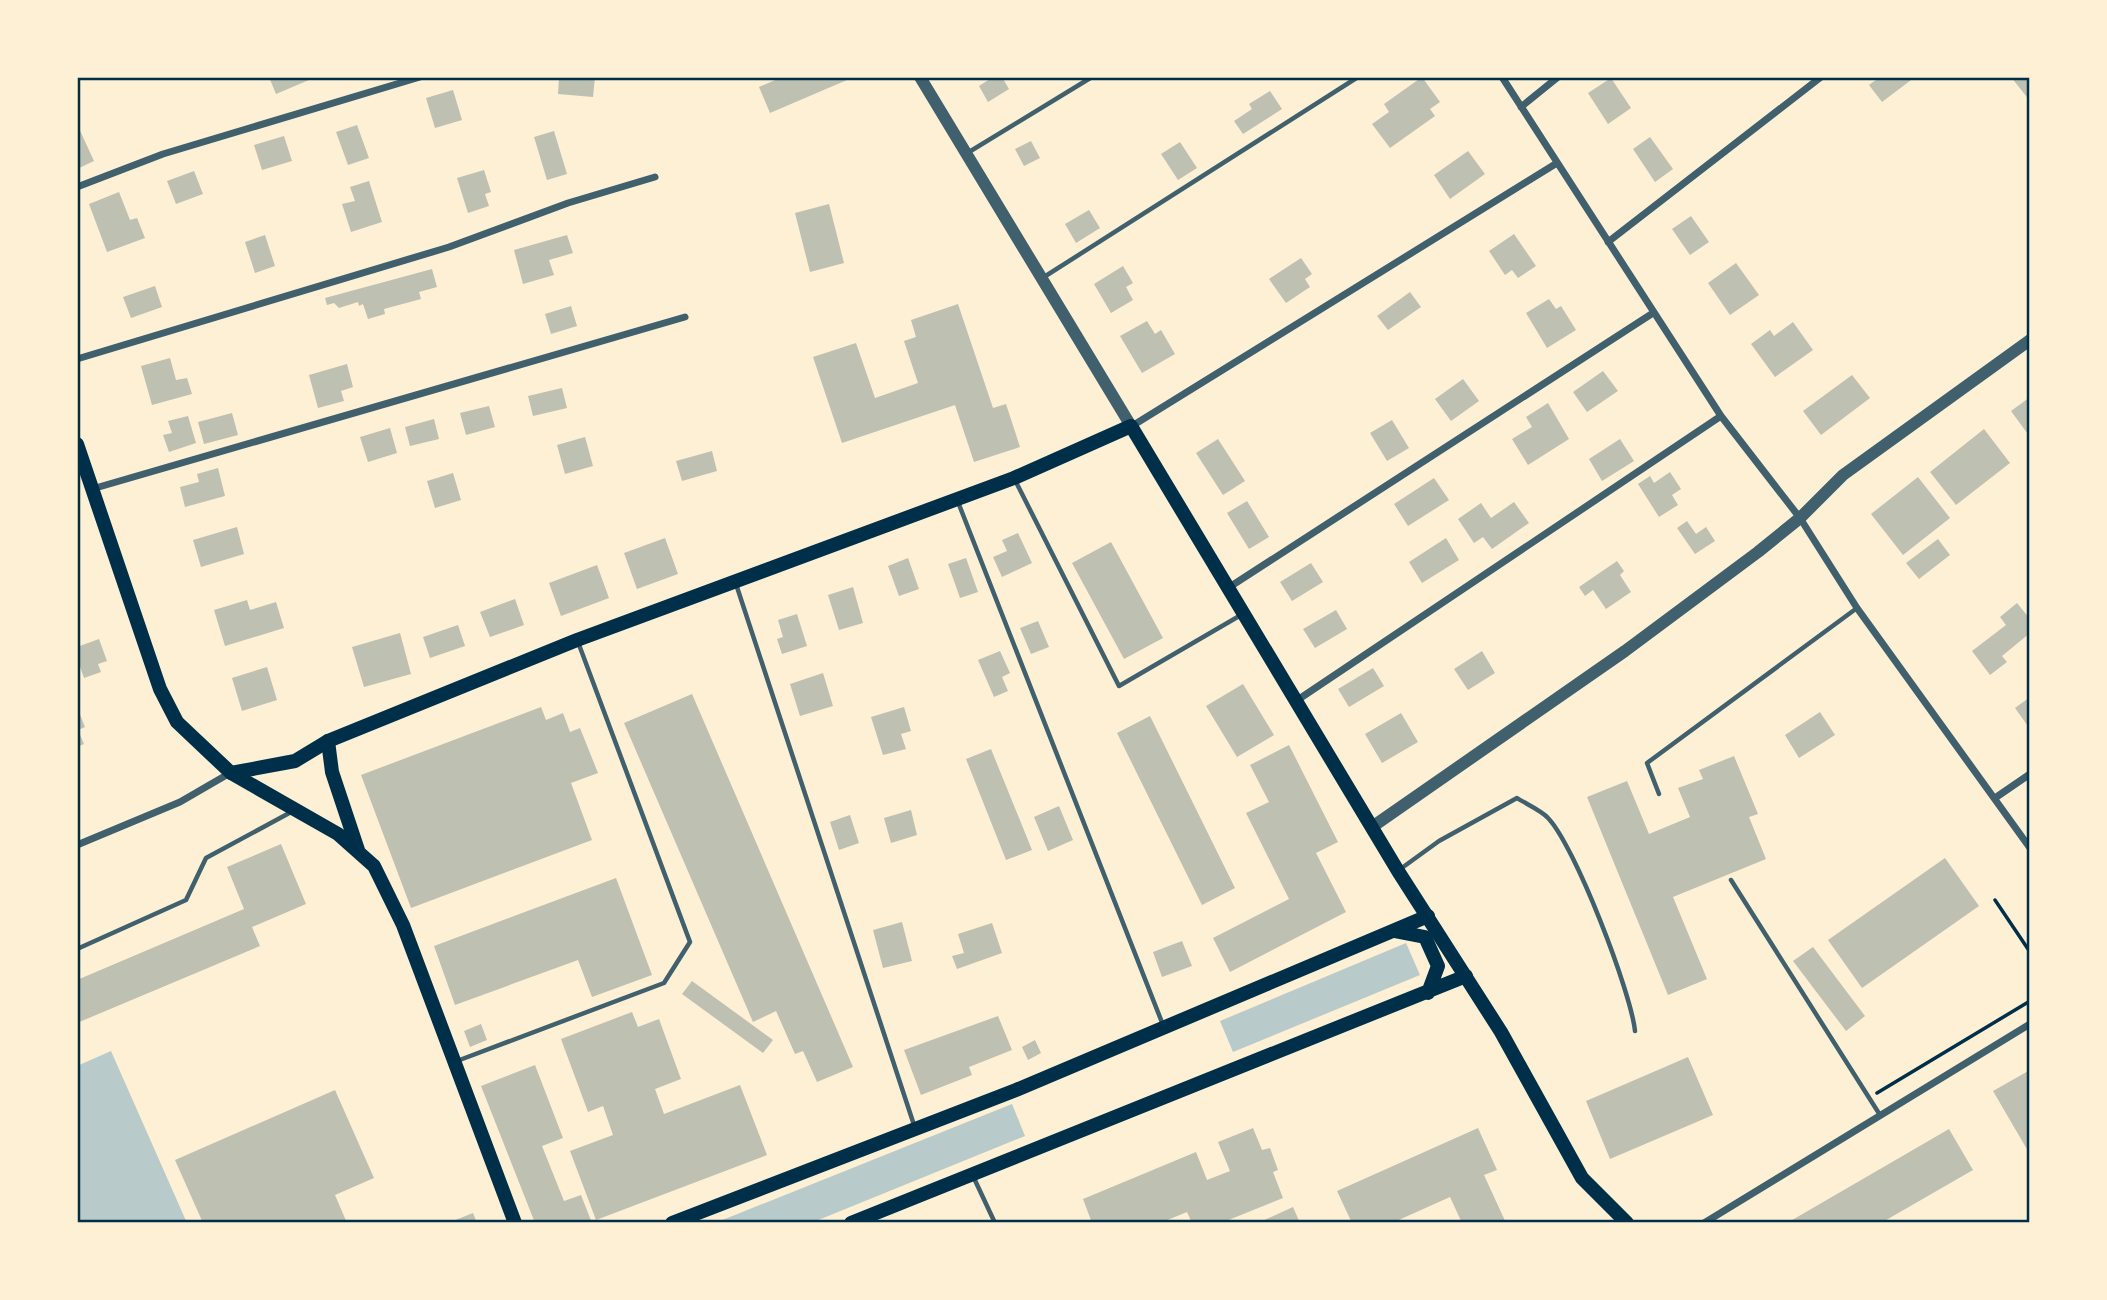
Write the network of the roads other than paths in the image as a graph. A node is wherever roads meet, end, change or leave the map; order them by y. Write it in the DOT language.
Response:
graph roads {
  1 [pos="420,77"];
  2 [pos="920,77"];
  3 [pos="1092,77"];
  4 [pos="1358,77"];
  5 [pos="1502,77"];
  6 [pos="1558,77"];
  7 [pos="1821,77"];
  8 [pos="1521,107"];
  9 [pos="968,152"];
  10 [pos="1557,163"];
  11 [pos="655,177"];
  12 [pos="77,187"];
  13 [pos="1608,242"];
  14 [pos="1043,277"];
  15 [pos="1653,313"];
  16 [pos="685,317"];
  17 [pos="2030,340"];
  18 [pos="77,359"];
  19 [pos="1721,416"];
  20 [pos="1131,426"];
  21 [pos="77,444"];
  22 [pos="1014,478"];
  23 [pos="92,489"];
  24 [pos="957,498"];
  25 [pos="1800,518"];
  26 [pos="735,584"];
  27 [pos="1228,588"];
  28 [pos="1857,608"];
  29 [pos="1244,614"];
  30 [pos="577,640"];
  31 [pos="1295,702"];
  32 [pos="328,741"];
  33 [pos="231,773"];
  34 [pos="2030,774"];
  35 [pos="1659,794"];
  36 [pos="1995,798"];
  37 [pos="293,811"];
  38 [pos="1373,827"];
  39 [pos="77,845"];
  40 [pos="2030,848"];
  41 [pos="359,851"];
  42 [pos="1398,871"];
  43 [pos="1731,880"];
  44 [pos="1428,916"];
  45 [pos="1394,931"];
  46 [pos="77,949"];
  47 [pos="1466,976"];
  48 [pos="1428,993"];
  49 [pos="2030,1024"];
  50 [pos="1164,1029"];
  51 [pos="1635,1031"];
  52 [pos="453,1062"];
  53 [pos="1881,1116"];
  54 [pos="915,1128"];
  55 [pos="972,1174"];
  56 [pos="515,1223"];
  57 [pos="672,1223"];
  58 [pos="851,1223"];
  59 [pos="995,1223"];
  60 [pos="1627,1223"];
  61 [pos="1704,1223"];
  1 -- 12 [label="street"];
  2 -- 9 [label="street"];
  3 -- 9 [label="lane"];
  4 -- 14 [label="lane"];
  5 -- 8 [label="street"];
  6 -- 8 [label="street"];
  7 -- 13 [label="street"];
  8 -- 10 [label="street"];
  9 -- 14 [label="street"];
  10 -- 13 [label="street"];
  10 -- 20 [label="street"];
  11 -- 18 [label="street"];
  13 -- 15 [label="street"];
  14 -- 20 [label="street"];
  15 -- 19 [label="street"];
  15 -- 27 [label="street"];
  16 -- 23 [label="street"];
  17 -- 25 [label="street"];
  19 -- 25 [label="street"];
  19 -- 31 [label="street"];
  20 -- 22 [label="main road"];
  20 -- 27 [label="main road"];
  21 -- 23 [label="main road"];
  22 -- 24 [label="main road"];
  22 -- 29 [label="lane"];
  23 -- 33 [label="main road"];
  24 -- 26 [label="main road"];
  24 -- 50 [label="lane"];
  25 -- 28 [label="street"];
  25 -- 38 [label="street"];
  26 -- 30 [label="main road"];
  26 -- 54 [label="lane"];
  27 -- 29 [label="main road"];
  28 -- 35 [label="lane"];
  28 -- 36 [label="street"];
  29 -- 31 [label="main road"];
  30 -- 32 [label="main road"];
  30 -- 52 [label="lane"];
  31 -- 38 [label="main road"];
  32 -- 33 [label="main road"];
  32 -- 41 [label="main road"];
  33 -- 37 [label="main road"];
  33 -- 39 [label="street"];
  34 -- 36 [label="street"];
  36 -- 40 [label="street"];
  37 -- 41 [label="main road"];
  37 -- 46 [label="lane"];
  38 -- 42 [label="main road"];
  41 -- 52 [label="main road"];
  42 -- 44 [label="main road"];
  42 -- 51 [label="lane"];
  43 -- 53 [label="lane"];
  44 -- 45 [label="main road"];
  44 -- 47 [label="main road"];
  45 -- 48 [label="main road"];
  45 -- 50 [label="main road"];
  47 -- 48 [label="main road"];
  47 -- 60 [label="main road"];
  48 -- 55 [label="main road"];
  49 -- 53 [label="street"];
  50 -- 54 [label="main road"];
  52 -- 56 [label="main road"];
  53 -- 61 [label="street"];
  54 -- 57 [label="main road"];
  55 -- 58 [label="main road"];
  55 -- 59 [label="lane"];
}
